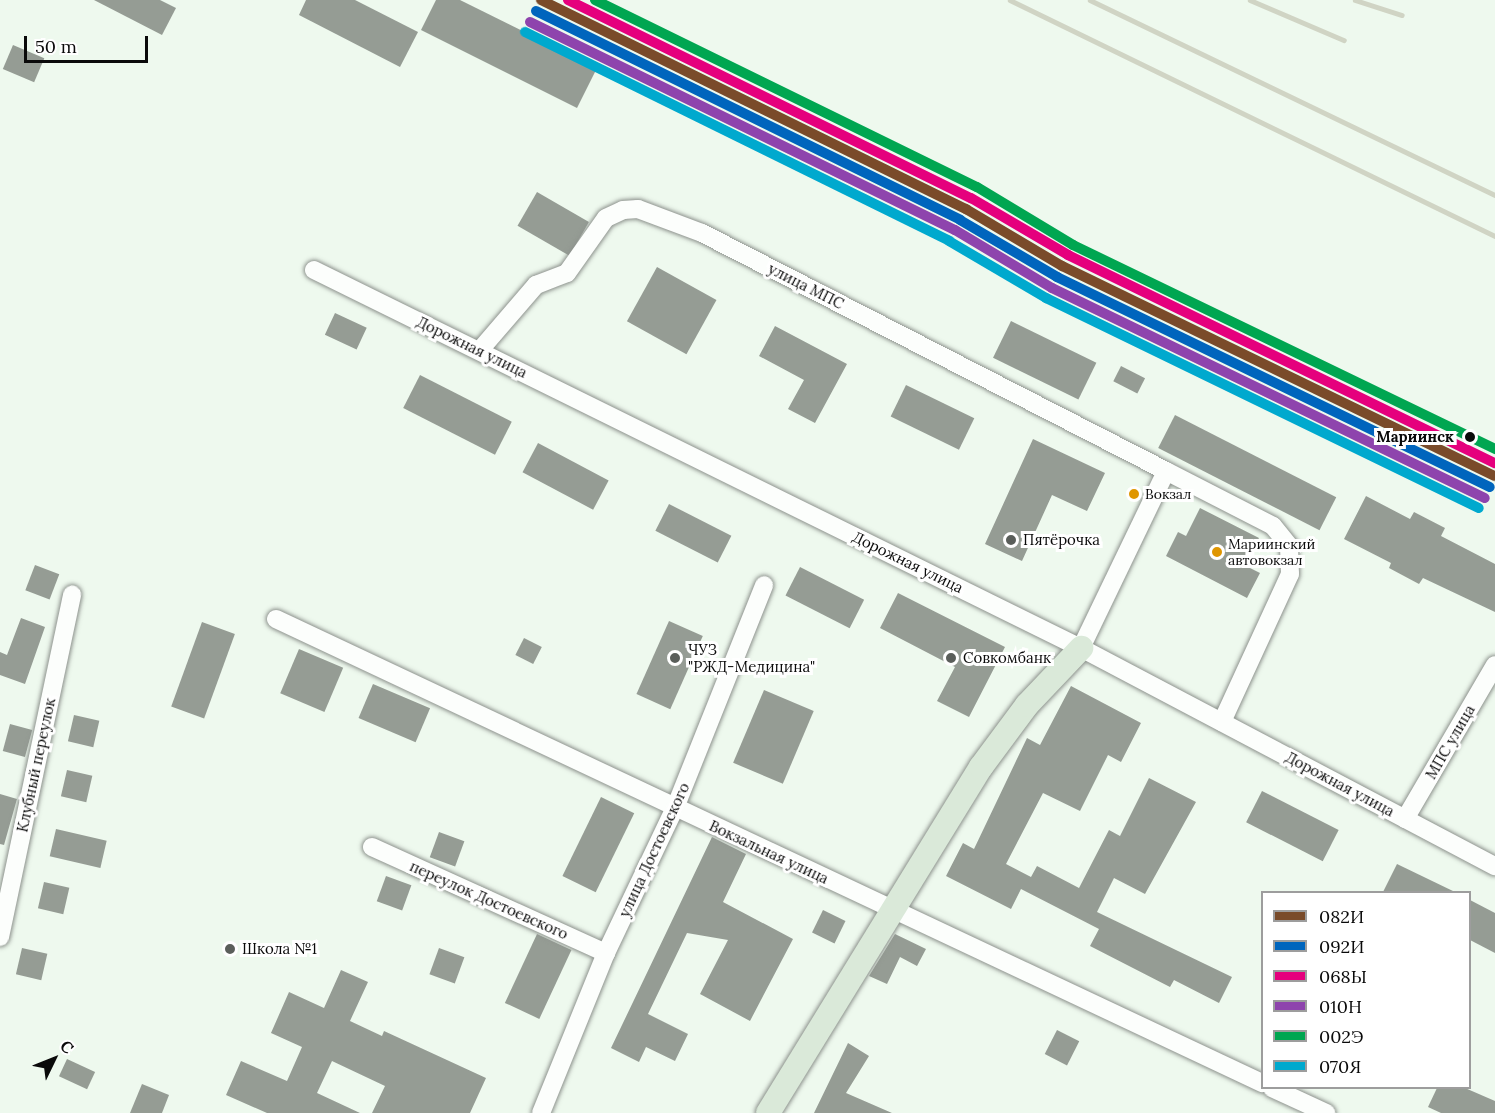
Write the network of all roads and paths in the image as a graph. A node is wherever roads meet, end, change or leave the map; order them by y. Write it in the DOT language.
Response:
graph roads {
  1 [pos="314,270"];
  2 [pos="480,350"];
  3 [pos="1166,471"];
  4 [pos="764,585"];
  5 [pos="72,594"];
  6 [pos="276,619"];
  7 [pos="1081,648"];
  8 [pos="1495,665"];
  9 [pos="1222,722"];
  10 [pos="675,808"];
  11 [pos="1405,819"];
  12 [pos="372,847"];
  13 [pos="1495,866"];
  14 [pos="890,910"];
  15 [pos="0,937"];
  16 [pos="606,953"];
  17 [pos="1261,1082"];
  18 [pos="1274,1089"];
  19 [pos="542,1113"];
  20 [pos="768,1113"];
  21 [pos="1326,1113"];
  1 -- 2 [label="street, Дорожная улица"];
  2 -- 3 [label="street, улица МПС"];
  2 -- 7 [label="street, Дорожная улица"];
  3 -- 7 [label="street"];
  3 -- 9 [label="street, улица МПС"];
  4 -- 10 [label="street, улица Достоевского"];
  5 -- 15 [label="street, Клубный переулок"];
  6 -- 10 [label="street, Вокзальная улица"];
  7 -- 9 [label="street, Дорожная улица"];
  7 -- 14 [label="main road"];
  8 -- 11 [label="street, МПС улица"];
  9 -- 11 [label="street, Дорожная улица"];
  10 -- 14 [label="street, Вокзальная улица"];
  10 -- 16 [label="street, улица Достоевского"];
  11 -- 13 [label="street, Дорожная улица"];
  12 -- 16 [label="street, переулок Достоевского"];
  14 -- 17 [label="street, Вокзальная улица"];
  14 -- 20 [label="main road"];
  16 -- 19 [label="street, улица Достоевского"];
  18 -- 21 [label="street"];
}
